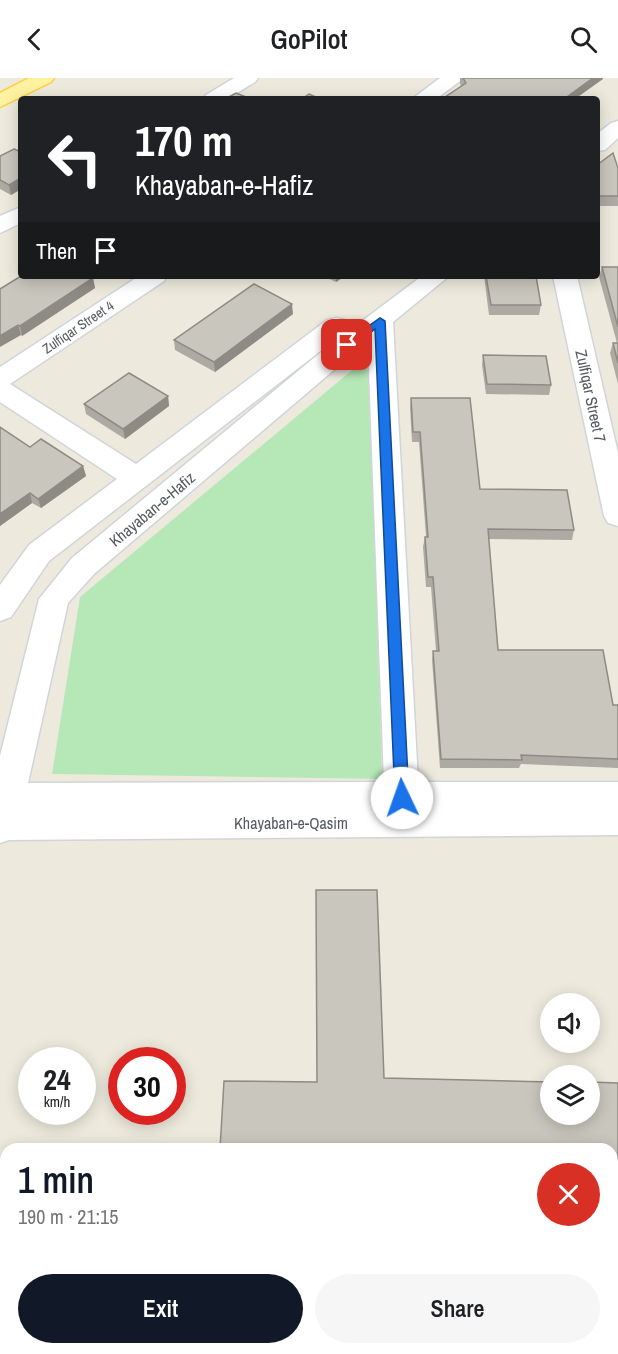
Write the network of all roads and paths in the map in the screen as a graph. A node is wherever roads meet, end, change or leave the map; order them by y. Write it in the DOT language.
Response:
graph roads {
  1 [pos="11,78"];
  2 [pos="44,78"];
  3 [pos="248,78"];
  4 [pos="454,78"];
  5 [pos="0,84"];
  6 [pos="218,96"];
  7 [pos="427,96"];
  8 [pos="0,101"];
  9 [pos="618,127"];
  10 [pos="600,142"];
  11 [pos="18,216"];
  12 [pos="0,226"];
  13 [pos="150,279"];
  14 [pos="397,279"];
  15 [pos="433,279"];
  16 [pos="566,279"];
  17 [pos="380,321"];
  18 [pos="0,379"];
  19 [pos="0,390"];
  20 [pos="137,477"];
  21 [pos="618,516"];
  22 [pos="39,553"];
  23 [pos="0,586"];
  24 [pos="0,609"];
  25 [pos="618,797"];
  26 [pos="402,798"];
  27 [pos="1,815"];
  28 [pos="618,820"];
  1 -- 5 [label="main road"];
  2 -- 8 [label="main road"];
  3 -- 6 [label="street"];
  4 -- 7 [label="street"];
  9 -- 10 [label="street"];
  11 -- 12 [label="street"];
  13 -- 18 [label="street, Zulfiqar Street 4"];
  14 -- 20 [label="street, Khayaban-e-Hafiz"];
  15 -- 17 [label="street, Khayaban-e-Hafiz"];
  16 -- 21 [label="street, Zulfiqar Street 7"];
  17 -- 26 [label="street"];
  17 -- 27 [label="street, Khayaban-e-Hafiz"];
  19 -- 20 [label="street"];
  20 -- 22 [label="street, Khayaban-e-Hafiz"];
  22 -- 23 [label="street"];
  22 -- 24 [label="street, Khayaban-e-Hafiz"];
  25 -- 26 [label="street, Khayaban-e-Qasim"];
  26 -- 27 [label="street, Khayaban-e-Qasim"];
  27 -- 28 [label="street, Khayaban-e-Qasim"];
}
